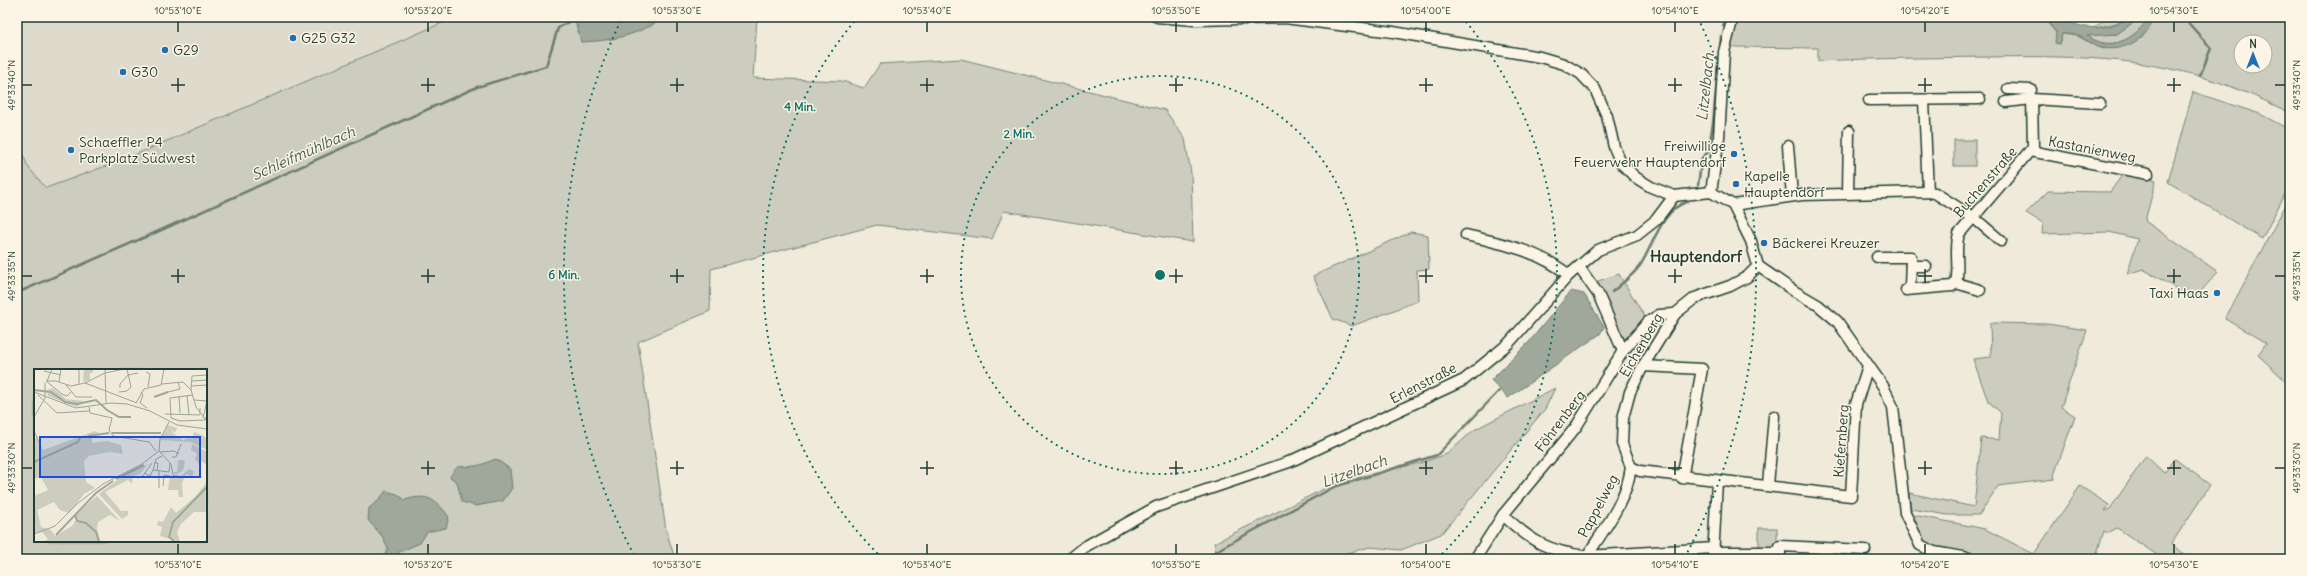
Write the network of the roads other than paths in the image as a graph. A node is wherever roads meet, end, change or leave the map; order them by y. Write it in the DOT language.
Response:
graph roads {
  1 [pos="1158,17"];
  2 [pos="1732,17"];
  3 [pos="2008,89"];
  4 [pos="2031,95"];
  5 [pos="1980,99"];
  6 [pos="1869,100"];
  7 [pos="1924,100"];
  8 [pos="2006,102"];
  9 [pos="2100,103"];
  10 [pos="1849,131"];
  11 [pos="1788,146"];
  12 [pos="2030,151"];
  13 [pos="2148,174"];
  14 [pos="1711,192"];
  15 [pos="1928,192"];
  16 [pos="1848,193"];
  17 [pos="1674,196"];
  18 [pos="1792,196"];
  19 [pos="1733,205"];
  20 [pos="1973,217"];
  21 [pos="1466,234"];
  22 [pos="2001,241"];
  23 [pos="1877,257"];
  24 [pos="1758,266"];
  25 [pos="1910,266"];
  26 [pos="1926,266"];
  27 [pos="1578,267"];
  28 [pos="1569,275"];
  29 [pos="1956,283"];
  30 [pos="1980,290"];
  31 [pos="1675,314"];
  32 [pos="1623,351"];
  33 [pos="1643,366"];
  34 [pos="1868,366"];
  35 [pos="1774,416"];
  36 [pos="1631,467"];
  37 [pos="1682,478"];
  38 [pos="1716,481"];
  39 [pos="1768,485"];
  40 [pos="1503,515"];
  41 [pos="1865,550"];
  42 [pos="1714,553"];
  43 [pos="1780,555"];
  44 [pos="1587,556"];
  45 [pos="1070,559"];
  46 [pos="1474,559"];
  47 [pos="1974,559"];
  1 -- 17 [label="street"];
  2 -- 14 [label="street"];
  3 -- 4 [label="street"];
  4 -- 8 [label="street"];
  4 -- 9 [label="street"];
  4 -- 12 [label="street, Buchenstraße"];
  5 -- 7 [label="street"];
  6 -- 7 [label="street"];
  7 -- 15 [label="street"];
  10 -- 16 [label="street"];
  11 -- 18 [label="street"];
  12 -- 13 [label="street, Kastanienweg"];
  12 -- 20 [label="street, Buchenstraße"];
  14 -- 17 [label="street"];
  14 -- 19 [label="street"];
  15 -- 16 [label="street"];
  15 -- 20 [label="street"];
  16 -- 18 [label="street"];
  17 -- 27 [label="street, Erlenstraße"];
  18 -- 19 [label="street"];
  19 -- 24 [label="street"];
  20 -- 22 [label="street"];
  20 -- 29 [label="street, Buchenstraße"];
  21 -- 28 [label="street"];
  23 -- 25 [label="street"];
  24 -- 31 [label="street, Eichenberg"];
  24 -- 34 [label="street"];
  25 -- 26 [label="street"];
  25 -- 29 [label="street"];
  27 -- 28 [label="street, Erlenstraße"];
  27 -- 32 [label="street"];
  28 -- 45 [label="street, Erlenstraße"];
  29 -- 30 [label="street"];
  31 -- 32 [label="street, Föhrenberg"];
  31 -- 33 [label="street, Eichenberg"];
  32 -- 40 [label="street, Föhrenberg"];
  33 -- 36 [label="street, Eichenberg"];
  33 -- 37 [label="street"];
  34 -- 39 [label="street, Kiefernberg"];
  34 -- 47 [label="street"];
  35 -- 39 [label="street"];
  36 -- 37 [label="street"];
  36 -- 44 [label="street, Pappelweg"];
  37 -- 38 [label="street"];
  38 -- 39 [label="street"];
  38 -- 42 [label="street"];
  40 -- 44 [label="street, Pappelweg"];
  40 -- 46 [label="street, Föhrenberg"];
  41 -- 43 [label="street"];
  42 -- 43 [label="street"];
  42 -- 44 [label="street"];
}
